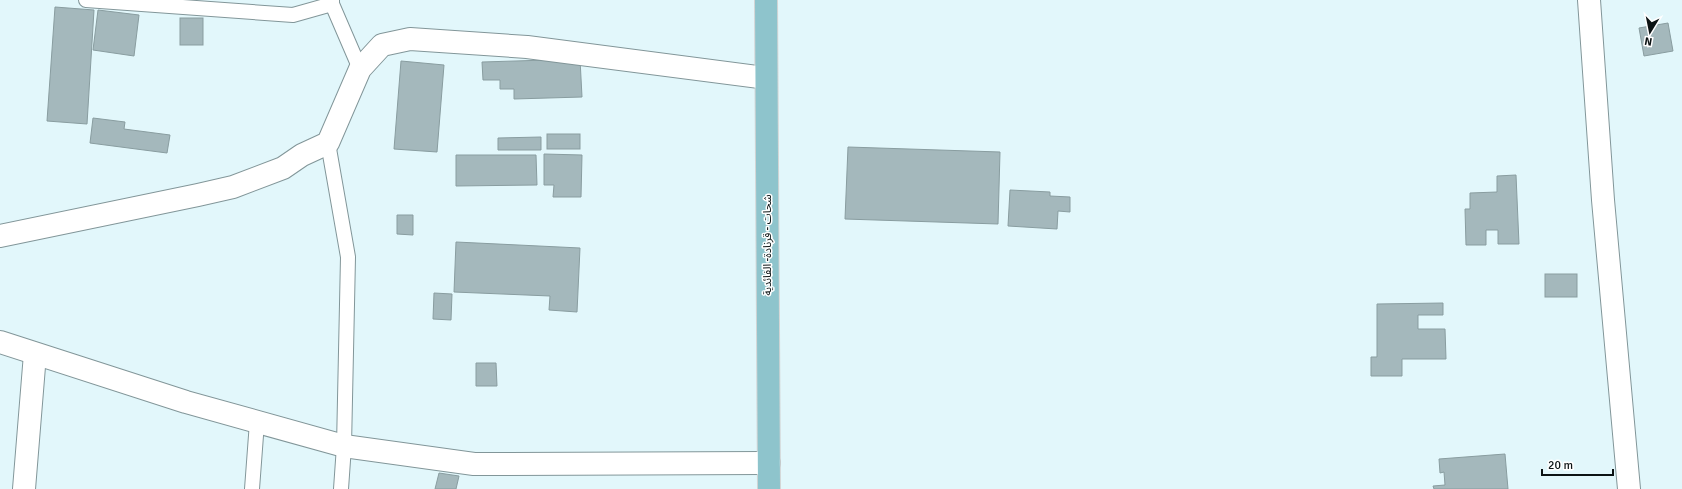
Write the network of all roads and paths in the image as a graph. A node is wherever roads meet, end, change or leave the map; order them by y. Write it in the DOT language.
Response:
graph roads {
  1 [pos="86,0"];
  2 [pos="766,0"];
  3 [pos="1588,0"];
  4 [pos="332,2"];
  5 [pos="360,69"];
  6 [pos="766,78"];
  7 [pos="328,143"];
  8 [pos="0,236"];
  9 [pos="0,342"];
  10 [pos="35,354"];
  11 [pos="257,422"];
  12 [pos="344,446"];
  13 [pos="769,463"];
  14 [pos="24,489"];
  15 [pos="252,489"];
  16 [pos="341,489"];
  17 [pos="769,489"];
  18 [pos="1629,489"];
  1 -- 4 [label="lane"];
  2 -- 6 [label="main road, شحات - قرنادة- الفائدية"];
  3 -- 18 [label="street"];
  4 -- 5 [label="lane"];
  5 -- 6 [label="street"];
  5 -- 7 [label="street"];
  6 -- 13 [label="main road, شحات - قرنادة- الفائدية"];
  7 -- 8 [label="street"];
  7 -- 12 [label="lane"];
  9 -- 10 [label="street"];
  10 -- 11 [label="street"];
  10 -- 14 [label="street"];
  11 -- 12 [label="street"];
  11 -- 15 [label="lane"];
  12 -- 13 [label="street"];
  12 -- 16 [label="lane"];
  13 -- 17 [label="main road, شحات - قرنادة- الفائدية"];
}
